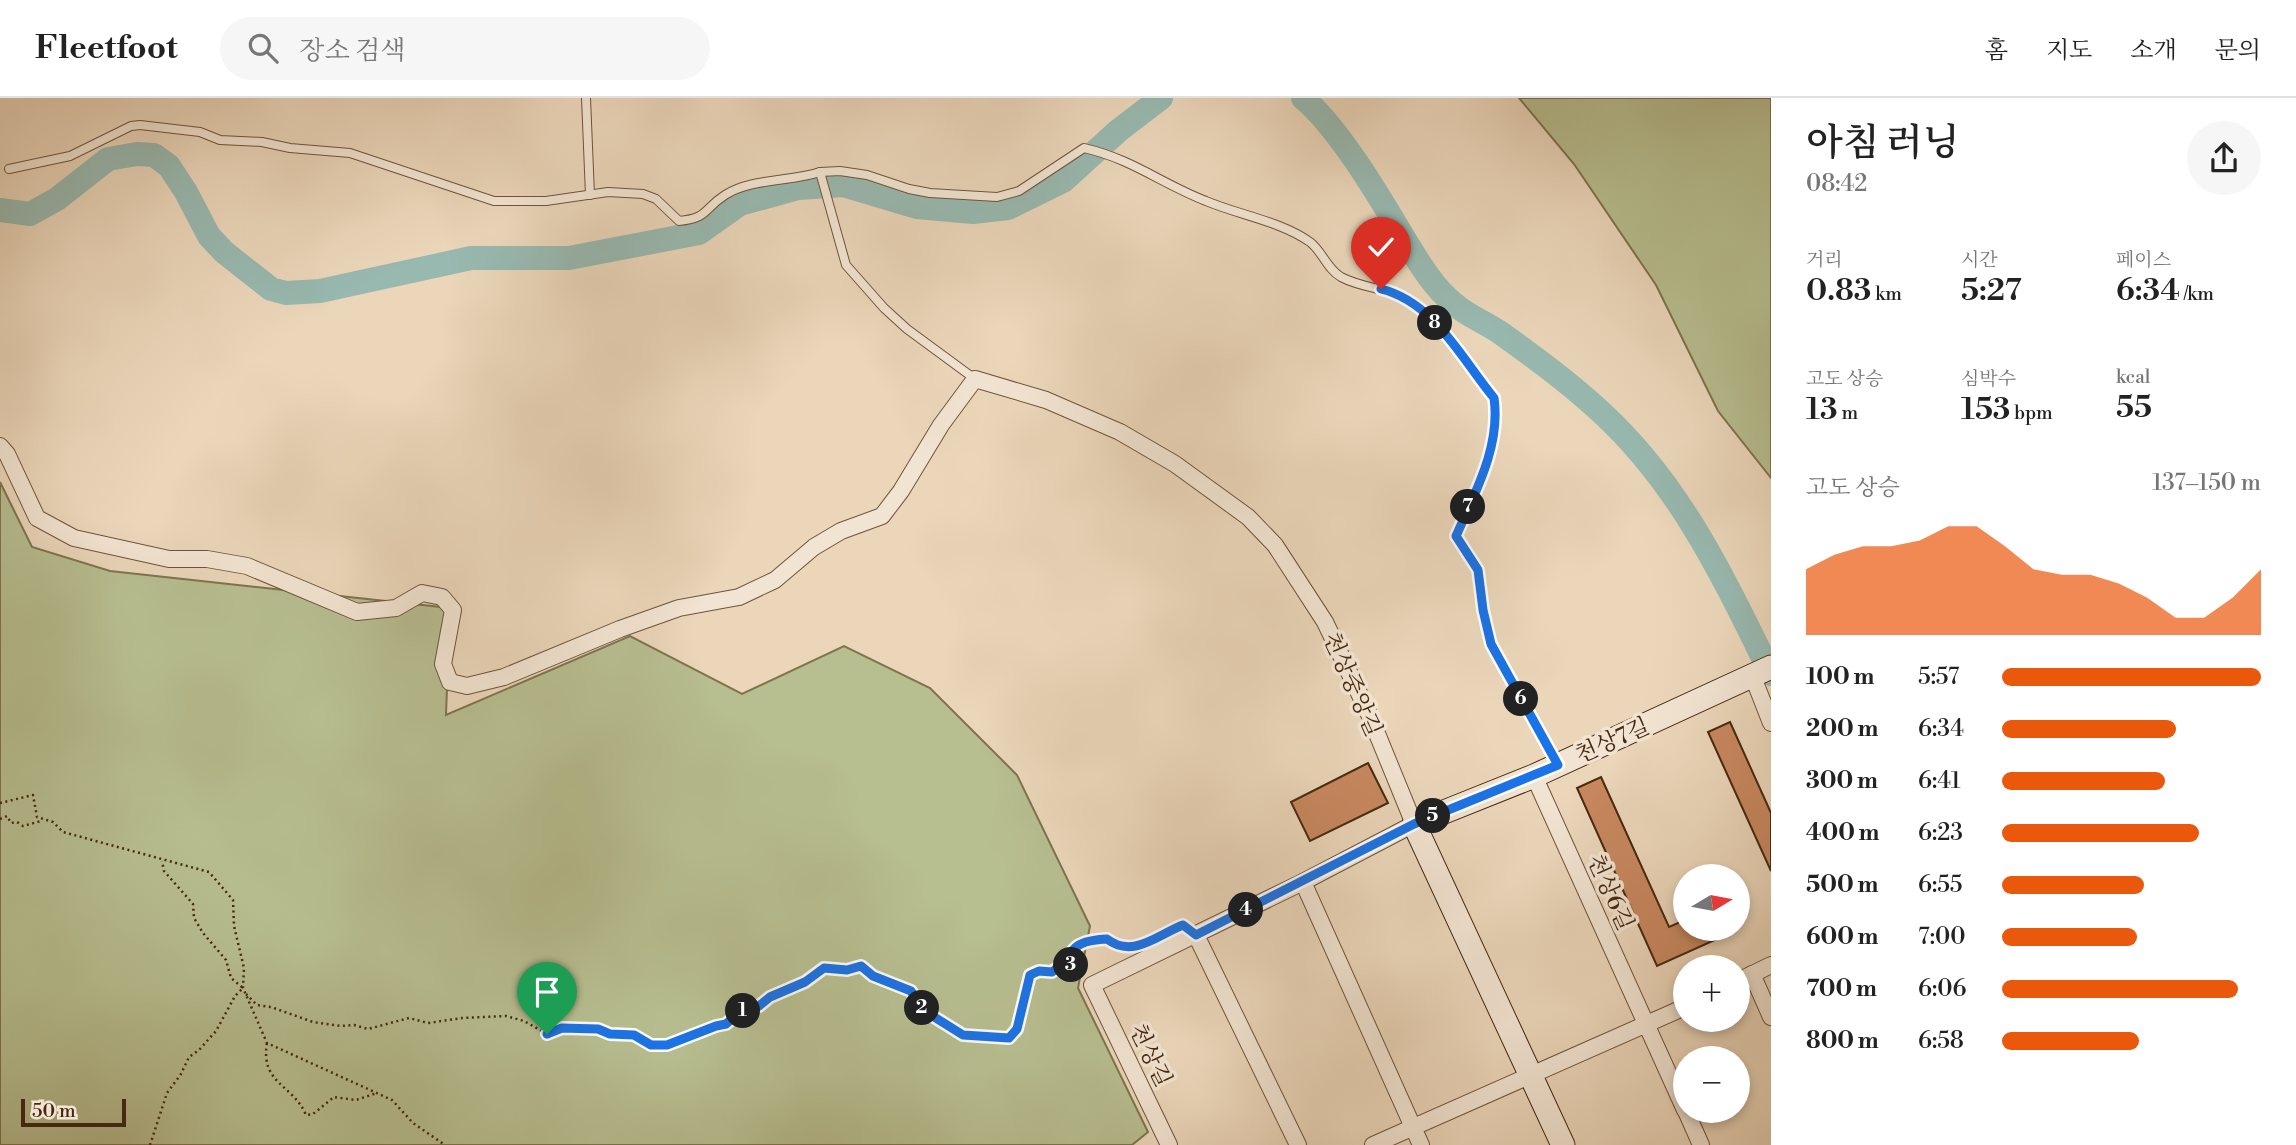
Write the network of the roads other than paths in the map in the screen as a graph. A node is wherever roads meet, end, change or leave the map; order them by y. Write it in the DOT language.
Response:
graph roads {
  1 [pos="586,98"];
  2 [pos="9,169"];
  3 [pos="821,175"];
  4 [pos="590,195"];
  5 [pos="975,379"];
  6 [pos="0,446"];
  7 [pos="1761,672"];
  8 [pos="1771,723"];
  9 [pos="1558,765"];
  10 [pos="1534,776"];
  11 [pos="1414,824"];
  12 [pos="1303,883"];
  13 [pos="1196,935"];
  14 [pos="1771,965"];
  15 [pos="1750,975"];
  16 [pos="1092,985"];
  17 [pos="1750,985"];
  18 [pos="1673,1013"];
  19 [pos="1771,1017"];
  20 [pos="1646,1026"];
  21 [pos="1531,1076"];
  22 [pos="1673,1083"];
  23 [pos="1691,1123"];
  24 [pos="1413,1126"];
  25 [pos="1169,1145"];
  26 [pos="1298,1145"];
  27 [pos="1373,1145"];
  28 [pos="1422,1145"];
  29 [pos="1563,1145"];
  30 [pos="1701,1145"];
  1 -- 4 [label="lane"];
  2 -- 4 [label="lane"];
  3 -- 4 [label="lane"];
  3 -- 5 [label="lane"];
  3 -- 9 [label="lane"];
  5 -- 6 [label="street"];
  5 -- 11 [label="street, 천상중앙길"];
  7 -- 8 [label="street"];
  7 -- 9 [label="street, 천상7길"];
  9 -- 10 [label="street, 천상7길"];
  10 -- 11 [label="street, 천상7길"];
  10 -- 20 [label="street, 천상6길"];
  11 -- 12 [label="street, 천상7길"];
  11 -- 21 [label="street, 천상중앙길"];
  12 -- 13 [label="street, 천상7길"];
  12 -- 24 [label="street"];
  13 -- 16 [label="street, 천상7길"];
  13 -- 26 [label="street"];
  14 -- 15 [label="street"];
  16 -- 25 [label="street, 천상길"];
  17 -- 19 [label="street"];
  18 -- 20 [label="street"];
  20 -- 21 [label="street"];
  20 -- 22 [label="street, 천상6길"];
  21 -- 24 [label="street"];
  21 -- 29 [label="street, 천상중앙길"];
  23 -- 30 [label="street, 천상6길"];
  24 -- 27 [label="street"];
  24 -- 28 [label="street"];
}
